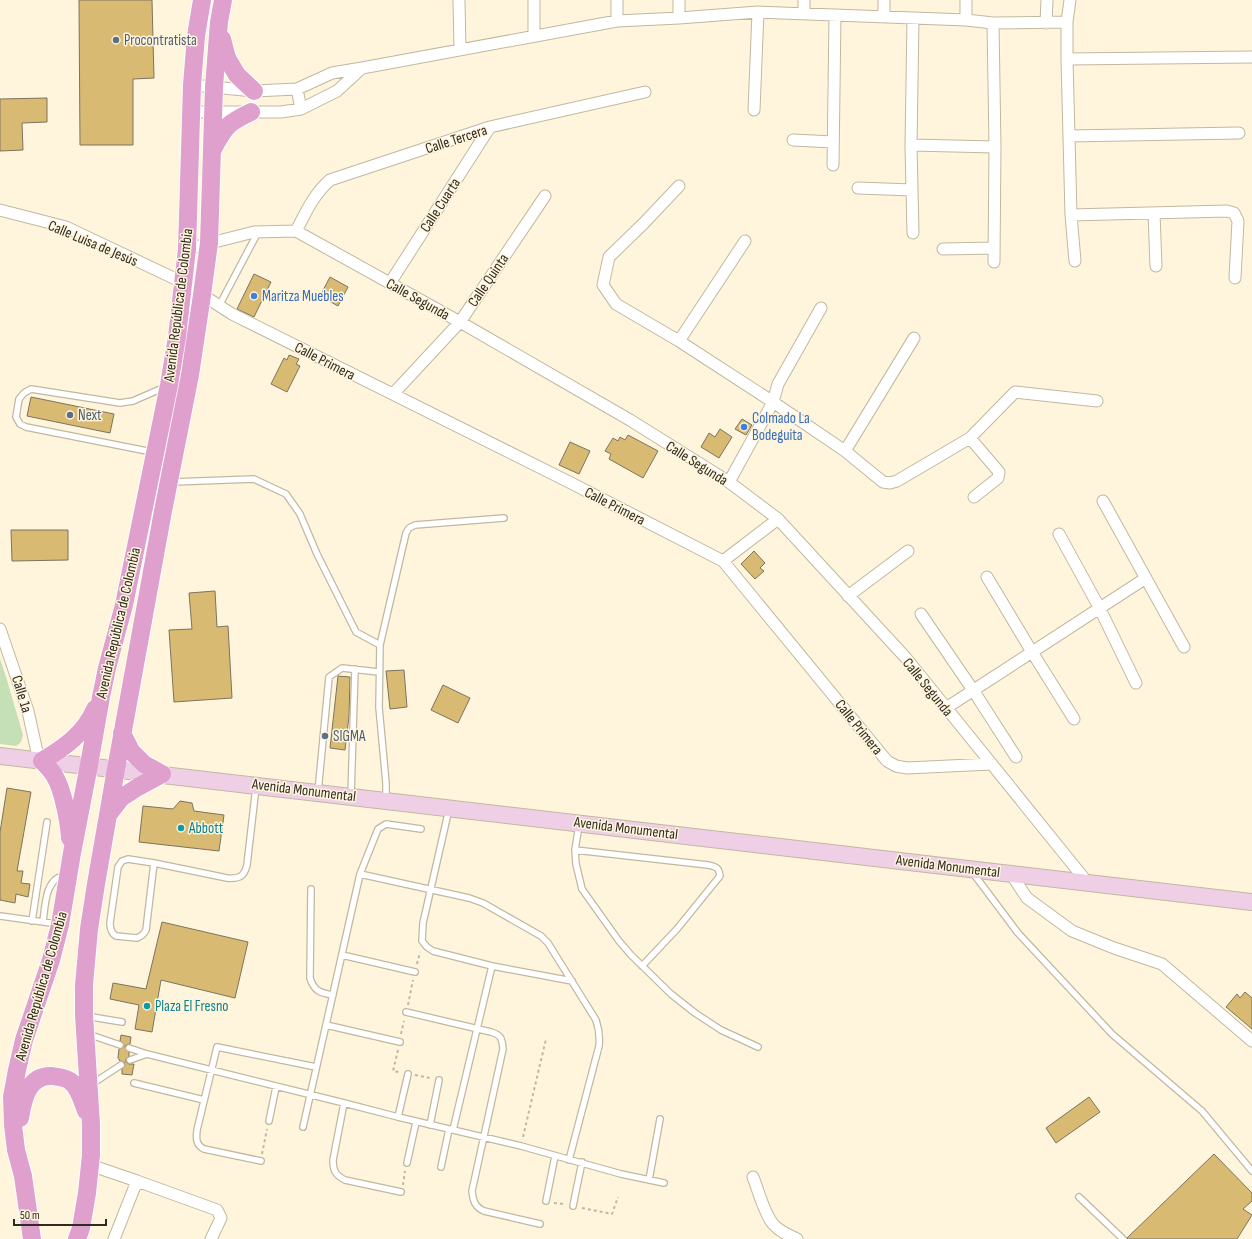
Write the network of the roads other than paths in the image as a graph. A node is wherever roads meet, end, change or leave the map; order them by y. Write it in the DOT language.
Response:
graph roads {
  1 [pos="202,0"];
  2 [pos="223,0"];
  3 [pos="459,0"];
  4 [pos="534,0"];
  5 [pos="617,0"];
  6 [pos="679,0"];
  7 [pos="804,0"];
  8 [pos="884,0"];
  9 [pos="966,0"];
  10 [pos="1047,0"];
  11 [pos="1070,0"];
  12 [pos="758,12"];
  13 [pos="804,14"];
  14 [pos="834,15"];
  15 [pos="884,17"];
  16 [pos="679,18"];
  17 [pos="914,19"];
  18 [pos="617,20"];
  19 [pos="966,20"];
  20 [pos="219,22"];
  21 [pos="1067,22"];
  22 [pos="993,23"];
  23 [pos="1046,23"];
  24 [pos="534,36"];
  25 [pos="460,50"];
  26 [pos="1252,57"];
  27 [pos="1067,59"];
  28 [pos="362,68"];
  29 [pos="192,85"];
  30 [pos="214,87"];
  31 [pos="297,89"];
  32 [pos="254,91"];
  33 [pos="645,92"];
  34 [pos="302,109"];
  35 [pos="754,110"];
  36 [pos="191,112"];
  37 [pos="214,112"];
  38 [pos="251,112"];
  39 [pos="490,128"];
  40 [pos="1238,133"];
  41 [pos="1069,136"];
  42 [pos="793,140"];
  43 [pos="833,142"];
  44 [pos="911,145"];
  45 [pos="995,147"];
  46 [pos="212,151"];
  47 [pos="832,165"];
  48 [pos="679,186"];
  49 [pos="858,188"];
  50 [pos="912,190"];
  51 [pos="545,196"];
  52 [pos="0,210"];
  53 [pos="1154,213"];
  54 [pos="1072,215"];
  55 [pos="296,231"];
  56 [pos="258,232"];
  57 [pos="913,233"];
  58 [pos="745,241"];
  59 [pos="209,243"];
  60 [pos="994,248"];
  61 [pos="187,249"];
  62 [pos="943,249"];
  63 [pos="1075,261"];
  64 [pos="994,262"];
  65 [pos="1156,266"];
  66 [pos="1235,278"];
  67 [pos="184,283"];
  68 [pos="390,283"];
  69 [pos="202,295"];
  70 [pos="219,306"];
  71 [pos="821,308"];
  72 [pos="460,322"];
  73 [pos="914,338"];
  74 [pos="679,341"];
  75 [pos="168,385"];
  76 [pos="393,394"];
  77 [pos="1097,401"];
  78 [pos="773,402"];
  79 [pos="164,406"];
  80 [pos="184,409"];
  81 [pos="970,438"];
  82 [pos="844,452"];
  83 [pos="154,453"];
  84 [pos="170,482"];
  85 [pos="729,482"];
  86 [pos="974,497"];
  87 [pos="1103,501"];
  88 [pos="504,518"];
  89 [pos="778,519"];
  90 [pos="1059,534"];
  91 [pos="908,551"];
  92 [pos="723,561"];
  93 [pos="987,577"];
  94 [pos="1146,578"];
  95 [pos="848,596"];
  96 [pos="1099,608"];
  97 [pos="921,614"];
  98 [pos="0,629"];
  99 [pos="380,645"];
  100 [pos="1184,647"];
  101 [pos="1032,652"];
  102 [pos="355,670"];
  103 [pos="379,672"];
  104 [pos="1136,683"];
  105 [pos="973,690"];
  106 [pos="101,697"];
  107 [pos="946,708"];
  108 [pos="1074,719"];
  109 [pos="122,732"];
  110 [pos="0,756"];
  111 [pos="1016,757"];
  112 [pos="40,761"];
  113 [pos="991,764"];
  114 [pos="89,765"];
  115 [pos="116,769"];
  116 [pos="162,774"];
  117 [pos="256,785"];
  118 [pos="318,792"];
  119 [pos="351,796"];
  120 [pos="386,800"];
  121 [pos="449,807"];
  122 [pos="108,814"];
  123 [pos="46,822"];
  124 [pos="580,823"];
  125 [pos="421,829"];
  126 [pos="575,850"];
  127 [pos="72,853"];
  128 [pos="154,863"];
  129 [pos="970,868"];
  130 [pos="360,874"];
  131 [pos="1011,874"];
  132 [pos="1087,882"];
  133 [pos="311,889"];
  134 [pos="430,890"];
  135 [pos="1252,902"];
  136 [pos="0,916"];
  137 [pos="32,921"];
  138 [pos="52,924"];
  139 [pos="342,955"];
  140 [pos="492,966"];
  141 [pos="642,966"];
  142 [pos="415,972"];
  143 [pos="572,981"];
  144 [pos="333,995"];
  145 [pos="406,1012"];
  146 [pos="122,1022"];
  147 [pos="84,1024"];
  148 [pos="326,1025"];
  149 [pos="477,1028"];
  150 [pos="1252,1041"];
  151 [pos="400,1042"];
  152 [pos="120,1045"];
  153 [pos="758,1047"];
  154 [pos="129,1048"];
  155 [pos="147,1054"];
  156 [pos="130,1060"];
  157 [pos="121,1065"];
  158 [pos="316,1067"];
  159 [pos="211,1070"];
  160 [pos="408,1074"];
  161 [pos="440,1080"];
  162 [pos="134,1083"];
  163 [pos="88,1086"];
  164 [pos="276,1086"];
  165 [pos="310,1095"];
  166 [pos="204,1100"];
  167 [pos="344,1103"];
  168 [pos="398,1118"];
  169 [pos="660,1119"];
  170 [pos="269,1121"];
  171 [pos="416,1122"];
  172 [pos="91,1124"];
  173 [pos="430,1125"];
  174 [pos="303,1127"];
  175 [pos="451,1130"];
  176 [pos="483,1137"];
  177 [pos="16,1150"];
  178 [pos="555,1156"];
  179 [pos="570,1160"];
  180 [pos="261,1161"];
  181 [pos="582,1162"];
  182 [pos="407,1163"];
  183 [pos="90,1165"];
  184 [pos="440,1167"];
  185 [pos="1252,1171"];
  186 [pos="753,1177"];
  187 [pos="649,1180"];
  188 [pos="137,1181"];
  189 [pos="664,1183"];
  190 [pos="401,1192"];
  191 [pos="1079,1197"];
  192 [pos="546,1201"];
  193 [pos="573,1206"];
  194 [pos="540,1224"];
  195 [pos="32,1239"];
  196 [pos="77,1239"];
  197 [pos="114,1239"];
  198 [pos="211,1239"];
  199 [pos="797,1239"];
  200 [pos="1123,1239"];
  1 -- 29 [label="main road, Avenida República de Colombia"];
  2 -- 20 [label="main road, Avenida República de Colombia"];
  3 -- 25 [label="street"];
  4 -- 24 [label="street"];
  5 -- 18 [label="street"];
  6 -- 16 [label="street"];
  7 -- 13 [label="street"];
  8 -- 15 [label="street"];
  9 -- 19 [label="street"];
  10 -- 23 [label="street"];
  11 -- 21 [label="street"];
  12 -- 13 [label="street"];
  12 -- 16 [label="street"];
  12 -- 35 [label="street"];
  13 -- 14 [label="street"];
  14 -- 15 [label="street"];
  14 -- 43 [label="street"];
  15 -- 17 [label="street"];
  16 -- 18 [label="street"];
  17 -- 19 [label="street"];
  17 -- 44 [label="street"];
  18 -- 24 [label="street"];
  19 -- 22 [label="street"];
  20 -- 30 [label="main road, Avenida República de Colombia"];
  20 -- 32 [label="main road"];
  21 -- 23 [label="street"];
  21 -- 27 [label="street"];
  22 -- 23 [label="street"];
  22 -- 45 [label="street"];
  24 -- 25 [label="street"];
  25 -- 28 [label="street"];
  26 -- 27 [label="street"];
  27 -- 41 [label="street"];
  28 -- 31 [label="street"];
  28 -- 34 [label="street"];
  29 -- 30 [label="street"];
  29 -- 36 [label="main road, Avenida República de Colombia"];
  30 -- 32 [label="street"];
  30 -- 37 [label="main road, Avenida República de Colombia"];
  31 -- 32 [label="street"];
  31 -- 34 [label="street"];
  33 -- 39 [label="street, Calle Tercera"];
  34 -- 38 [label="street"];
  36 -- 37 [label="street"];
  36 -- 61 [label="main road, Avenida República de Colombia"];
  37 -- 38 [label="street"];
  37 -- 46 [label="main road, Avenida República de Colombia"];
  38 -- 46 [label="main road"];
  39 -- 55 [label="street, Calle Tercera"];
  39 -- 68 [label="street, Calle Cuarta"];
  40 -- 41 [label="street"];
  41 -- 54 [label="street"];
  42 -- 43 [label="street"];
  43 -- 47 [label="street"];
  44 -- 45 [label="street"];
  44 -- 50 [label="street"];
  45 -- 60 [label="street"];
  46 -- 59 [label="main road, Avenida República de Colombia"];
  48 -- 74 [label="street"];
  49 -- 50 [label="street"];
  50 -- 57 [label="street"];
  51 -- 72 [label="street, Calle Quinta"];
  52 -- 67 [label="street, Calle Luisa de Jesús"];
  53 -- 54 [label="street"];
  53 -- 65 [label="street"];
  53 -- 66 [label="street"];
  54 -- 63 [label="street"];
  55 -- 56 [label="street"];
  55 -- 68 [label="street, Calle Segunda"];
  56 -- 59 [label="street"];
  56 -- 70 [label="lane"];
  58 -- 74 [label="street"];
  59 -- 61 [label="street"];
  59 -- 69 [label="main road, Avenida República de Colombia"];
  60 -- 62 [label="street"];
  60 -- 64 [label="street"];
  61 -- 67 [label="main road, Avenida República de Colombia"];
  67 -- 69 [label="street, Calle Primera"];
  67 -- 75 [label="main road, Avenida República de Colombia"];
  68 -- 72 [label="street, Calle Segunda"];
  69 -- 70 [label="street, Calle Primera"];
  69 -- 80 [label="main road, Avenida República de Colombia"];
  70 -- 76 [label="street, Calle Primera"];
  71 -- 78 [label="street"];
  72 -- 76 [label="street, Calle Quinta"];
  72 -- 85 [label="street, Calle Segunda"];
  73 -- 82 [label="street"];
  74 -- 78 [label="street"];
  75 -- 79 [label="main road, Avenida República de Colombia"];
  75 -- 83 [label="lane"];
  76 -- 92 [label="street, Calle Primera"];
  77 -- 81 [label="street"];
  78 -- 82 [label="street"];
  78 -- 85 [label="street"];
  79 -- 80 [label="main road"];
  79 -- 83 [label="main road, Avenida República de Colombia"];
  80 -- 84 [label="main road, Avenida República de Colombia"];
  81 -- 82 [label="street"];
  81 -- 86 [label="street"];
  83 -- 106 [label="main road, Avenida República de Colombia"];
  84 -- 99 [label="lane"];
  84 -- 109 [label="main road, Avenida República de Colombia"];
  85 -- 89 [label="street, Calle Segunda"];
  87 -- 94 [label="street"];
  88 -- 99 [label="lane"];
  89 -- 92 [label="street"];
  89 -- 95 [label="street, Calle Segunda"];
  90 -- 96 [label="street"];
  91 -- 95 [label="street"];
  92 -- 113 [label="street, Calle Primera"];
  93 -- 101 [label="street"];
  94 -- 96 [label="street"];
  94 -- 100 [label="street"];
  95 -- 107 [label="street, Calle Segunda"];
  96 -- 101 [label="street"];
  96 -- 104 [label="street"];
  97 -- 105 [label="street"];
  98 -- 112 [label="street, Calle 1a"];
  99 -- 103 [label="lane"];
  101 -- 105 [label="street"];
  101 -- 108 [label="street"];
  102 -- 103 [label="lane"];
  102 -- 118 [label="lane"];
  102 -- 119 [label="lane"];
  103 -- 120 [label="lane"];
  105 -- 107 [label="street"];
  105 -- 111 [label="street"];
  106 -- 112 [label="main road"];
  106 -- 114 [label="main road, Avenida República de Colombia"];
  107 -- 113 [label="street, Calle Segunda"];
  109 -- 115 [label="main road, Avenida República de Colombia"];
  109 -- 116 [label="main road"];
  110 -- 112 [label="main road, Avenida Monumental"];
  112 -- 114 [label="main road, Avenida Monumental"];
  112 -- 127 [label="main road"];
  113 -- 132 [label="street, Calle Segunda"];
  114 -- 115 [label="main road, Avenida Monumental"];
  114 -- 127 [label="main road, Avenida República de Colombia"];
  115 -- 116 [label="main road, Avenida Monumental"];
  115 -- 122 [label="main road, Avenida República de Colombia"];
  116 -- 117 [label="main road, Avenida Monumental"];
  116 -- 122 [label="main road"];
  117 -- 118 [label="main road, Avenida Monumental"];
  117 -- 128 [label="lane"];
  118 -- 119 [label="main road, Avenida Monumental"];
  119 -- 120 [label="main road, Avenida Monumental"];
  120 -- 121 [label="main road, Avenida Monumental"];
  121 -- 124 [label="main road, Avenida Monumental"];
  121 -- 134 [label="lane"];
  122 -- 147 [label="main road, Avenida República de Colombia"];
  123 -- 137 [label="lane"];
  124 -- 126 [label="lane"];
  124 -- 129 [label="main road, Avenida Monumental"];
  125 -- 130 [label="lane"];
  126 -- 141 [label="lane"];
  126 -- 141 [label="lane"];
  127 -- 138 [label="main road, Avenida República de Colombia"];
  128 -- 128 [label="lane"];
  129 -- 131 [label="main road, Avenida Monumental"];
  129 -- 185 [label="lane"];
  130 -- 134 [label="lane"];
  130 -- 139 [label="lane"];
  131 -- 132 [label="main road, Avenida Monumental"];
  131 -- 150 [label="street"];
  132 -- 135 [label="main road, Avenida Monumental"];
  133 -- 144 [label="lane"];
  134 -- 140 [label="lane"];
  134 -- 143 [label="lane"];
  136 -- 137 [label="lane"];
  137 -- 138 [label="lane"];
  138 -- 177 [label="main road, Avenida República de Colombia"];
  139 -- 142 [label="lane"];
  139 -- 144 [label="lane"];
  140 -- 143 [label="lane"];
  140 -- 149 [label="lane"];
  141 -- 153 [label="lane"];
  143 -- 179 [label="lane"];
  144 -- 148 [label="lane"];
  145 -- 149 [label="lane"];
  146 -- 147 [label="lane"];
  147 -- 152 [label="lane"];
  147 -- 163 [label="main road, Avenida República de Colombia"];
  148 -- 151 [label="lane"];
  148 -- 158 [label="lane"];
  149 -- 175 [label="lane"];
  149 -- 176 [label="lane"];
  154 -- 155 [label="lane"];
  155 -- 156 [label="lane"];
  155 -- 159 [label="lane"];
  157 -- 163 [label="lane"];
  158 -- 159 [label="lane"];
  158 -- 165 [label="lane"];
  159 -- 164 [label="lane"];
  159 -- 166 [label="lane"];
  160 -- 168 [label="lane"];
  161 -- 173 [label="lane"];
  162 -- 166 [label="lane"];
  163 -- 172 [label="main road, Avenida República de Colombia"];
  164 -- 165 [label="lane"];
  164 -- 170 [label="lane"];
  165 -- 167 [label="lane"];
  165 -- 174 [label="lane"];
  166 -- 180 [label="lane"];
  167 -- 168 [label="lane"];
  167 -- 190 [label="lane"];
  168 -- 171 [label="lane"];
  169 -- 187 [label="lane"];
  171 -- 173 [label="lane"];
  171 -- 182 [label="lane"];
  172 -- 177 [label="main road"];
  172 -- 183 [label="main road, Avenida República de Colombia"];
  173 -- 175 [label="lane"];
  175 -- 176 [label="lane"];
  175 -- 184 [label="lane"];
  176 -- 178 [label="lane"];
  176 -- 194 [label="lane"];
  177 -- 195 [label="main road, Avenida República de Colombia"];
  178 -- 179 [label="lane"];
  178 -- 192 [label="lane"];
  179 -- 181 [label="lane"];
  181 -- 187 [label="lane"];
  181 -- 193 [label="lane"];
  183 -- 188 [label="street"];
  183 -- 196 [label="main road, Avenida República de Colombia"];
  186 -- 199 [label="street"];
  187 -- 189 [label="lane"];
  188 -- 197 [label="street"];
  188 -- 198 [label="street"];
  191 -- 200 [label="lane"];
}
